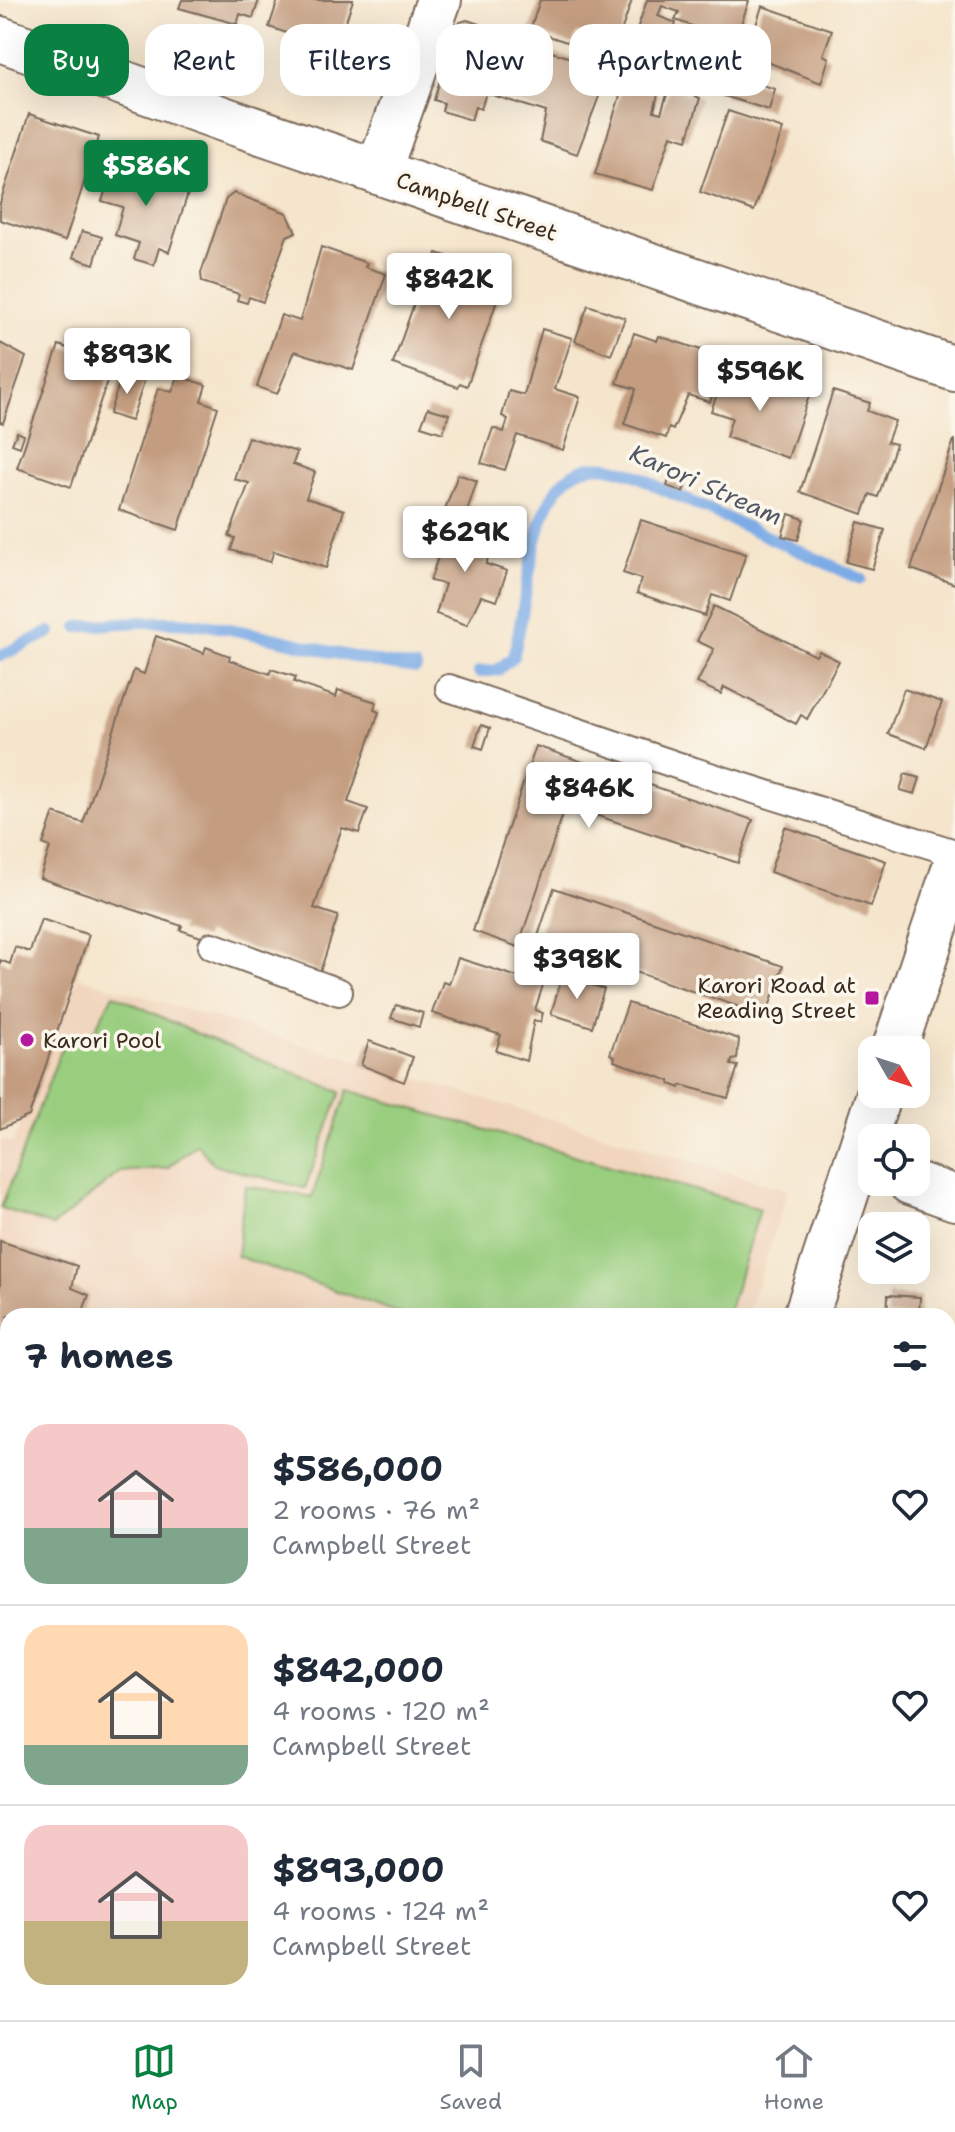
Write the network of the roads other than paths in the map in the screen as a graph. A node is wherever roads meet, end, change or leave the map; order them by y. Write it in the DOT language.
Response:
graph roads {
  1 [pos="439,0"];
  2 [pos="0,39"];
  3 [pos="378,172"];
  4 [pos="955,369"];
  5 [pos="449,688"];
  6 [pos="955,853"];
  7 [pos="955,867"];
  8 [pos="212,946"];
  9 [pos="339,992"];
  10 [pos="899,1036"];
  11 [pos="858,1182"];
  12 [pos="930,1189"];
  13 [pos="955,1198"];
  14 [pos="809,1308"];
  1 -- 3 [label="street"];
  2 -- 3 [label="street, Campbell Street"];
  3 -- 4 [label="street, Campbell Street"];
  5 -- 6 [label="lane"];
  7 -- 10 [label="street"];
  8 -- 9 [label="lane"];
  11 -- 14 [label="street"];
  12 -- 13 [label="street"];
}
